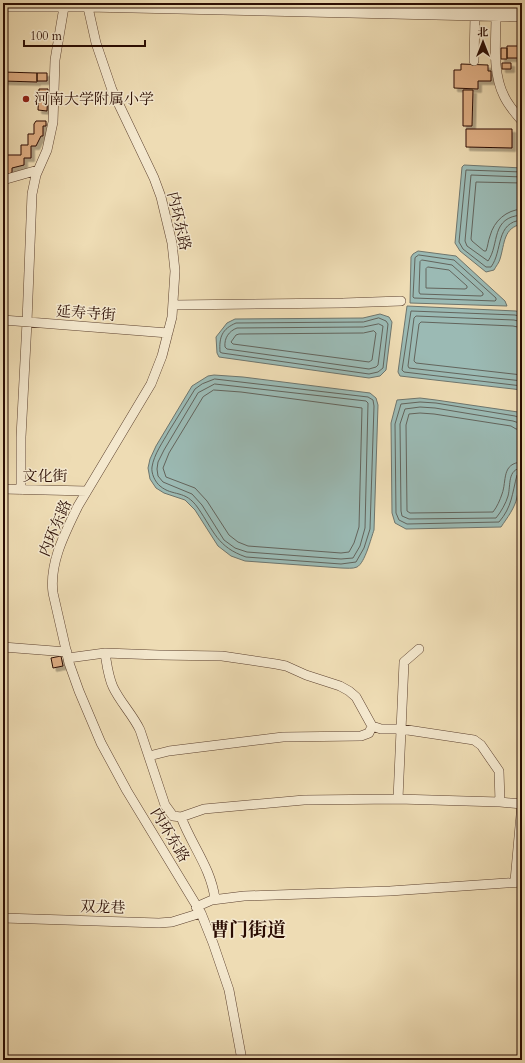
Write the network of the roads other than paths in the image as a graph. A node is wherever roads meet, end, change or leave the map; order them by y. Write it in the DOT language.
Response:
graph roads {
  1 [pos="176,3"];
  2 [pos="87,5"];
  3 [pos="64,7"];
  4 [pos="3,8"];
  5 [pos="522,10"];
  6 [pos="470,11"];
  7 [pos="496,16"];
  8 [pos="522,17"];
  9 [pos="474,61"];
  10 [pos="522,121"];
  11 [pos="38,170"];
  12 [pos="3,180"];
  13 [pos="401,301"];
  14 [pos="173,305"];
  15 [pos="3,320"];
  16 [pos="27,322"];
  17 [pos="168,333"];
  18 [pos="3,489"];
  19 [pos="21,490"];
  20 [pos="87,490"];
  21 [pos="3,647"];
  22 [pos="419,649"];
  23 [pos="105,653"];
  24 [pos="68,655"];
  25 [pos="372,726"];
  26 [pos="401,729"];
  27 [pos="149,756"];
  28 [pos="398,799"];
  29 [pos="500,802"];
  30 [pos="522,804"];
  31 [pos="181,817"];
  32 [pos="518,882"];
  33 [pos="215,899"];
  34 [pos="198,910"];
  35 [pos="3,918"];
  36 [pos="242,1060"];
  1 -- 6 [label="street"];
  2 -- 3 [label="street"];
  2 -- 6 [label="street"];
  2 -- 14 [label="street, 内环东路"];
  3 -- 4 [label="street"];
  3 -- 11 [label="street"];
  5 -- 6 [label="street"];
  6 -- 7 [label="street"];
  6 -- 9 [label="street"];
  7 -- 8 [label="street"];
  7 -- 10 [label="street"];
  11 -- 12 [label="street"];
  11 -- 16 [label="street"];
  13 -- 14 [label="street"];
  14 -- 17 [label="street, 内环东路"];
  15 -- 16 [label="street, 延寿寺街"];
  16 -- 17 [label="street, 延寿寺街"];
  16 -- 19 [label="street"];
  17 -- 20 [label="street, 内环东路"];
  18 -- 19 [label="street, 文化街"];
  19 -- 20 [label="street, 文化街"];
  20 -- 24 [label="street, 内环东路"];
  21 -- 24 [label="street"];
  22 -- 26 [label="street"];
  23 -- 24 [label="street"];
  23 -- 25 [label="street"];
  23 -- 27 [label="street"];
  24 -- 34 [label="street, 内环东路"];
  25 -- 26 [label="street"];
  25 -- 27 [label="street"];
  26 -- 28 [label="street"];
  26 -- 29 [label="street"];
  27 -- 31 [label="street"];
  28 -- 29 [label="street"];
  28 -- 31 [label="street"];
  29 -- 30 [label="street"];
  30 -- 32 [label="street"];
  31 -- 33 [label="street"];
  32 -- 33 [label="street, 双龙巷"];
  33 -- 34 [label="street, 双龙巷"];
  34 -- 35 [label="street, 双龙巷"];
  34 -- 36 [label="street, 内环东路"];
}
